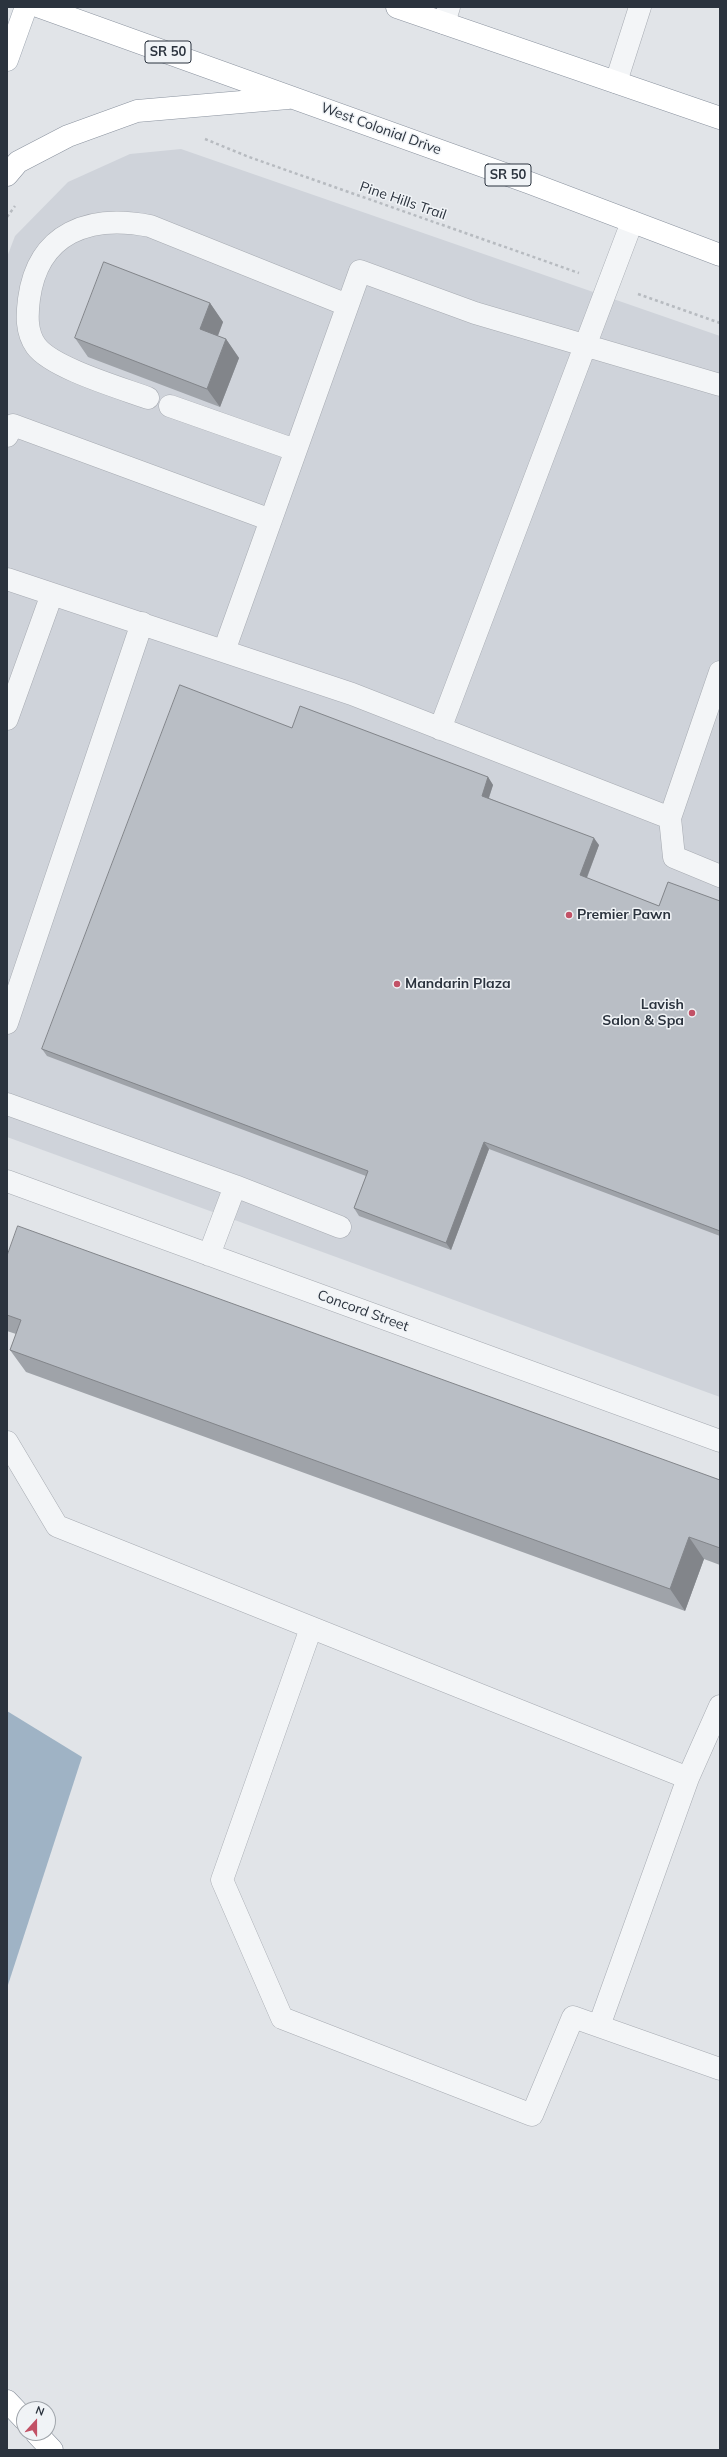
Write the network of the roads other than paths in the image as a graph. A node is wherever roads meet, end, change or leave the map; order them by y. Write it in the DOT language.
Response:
graph roads {
  1 [pos="26,7"];
  2 [pos="40,7"];
  3 [pos="397,7"];
  4 [pos="640,7"];
  5 [pos="447,15"];
  6 [pos="7,60"];
  7 [pos="616,82"];
  8 [pos="296,98"];
  9 [pos="720,118"];
  10 [pos="7,175"];
  11 [pos="632,222"];
  12 [pos="720,255"];
  13 [pos="347,305"];
  14 [pos="585,344"];
  15 [pos="720,385"];
  16 [pos="148,398"];
  17 [pos="170,406"];
  18 [pos="7,436"];
  19 [pos="295,450"];
  20 [pos="271,520"];
  21 [pos="7,579"];
  22 [pos="52,594"];
  23 [pos="142,623"];
  24 [pos="224,651"];
  25 [pos="720,672"];
  26 [pos="7,719"];
  27 [pos="440,729"];
  28 [pos="670,818"];
  29 [pos="720,876"];
  30 [pos="7,1023"];
  31 [pos="7,1104"];
  32 [pos="7,1181"];
  33 [pos="235,1186"];
  34 [pos="340,1227"];
  35 [pos="209,1255"];
  36 [pos="720,1441"];
  37 [pos="7,1442"];
  38 [pos="311,1628"];
  39 [pos="720,1706"];
  40 [pos="688,1778"];
  41 [pos="599,2026"];
  42 [pos="720,2069"];
  43 [pos="7,2401"];
  44 [pos="16,2411"];
  45 [pos="44,2441"];
  46 [pos="52,2450"];
  1 -- 6 [label="main road"];
  2 -- 8 [label="main road, West Colonial Drive / SR 50"];
  3 -- 5 [label="main road"];
  4 -- 7 [label="street"];
  5 -- 7 [label="main road"];
  7 -- 9 [label="main road"];
  8 -- 10 [label="main road"];
  8 -- 11 [label="main road, West Colonial Drive / SR 50"];
  11 -- 12 [label="main road, West Colonial Drive / SR 50"];
  11 -- 14 [label="street"];
  13 -- 14 [label="street"];
  13 -- 16 [label="street"];
  13 -- 19 [label="street"];
  14 -- 15 [label="street"];
  14 -- 27 [label="street"];
  17 -- 19 [label="street"];
  18 -- 20 [label="street"];
  19 -- 20 [label="street"];
  20 -- 24 [label="street"];
  21 -- 22 [label="street"];
  22 -- 23 [label="street"];
  22 -- 26 [label="street"];
  23 -- 24 [label="street"];
  23 -- 30 [label="street"];
  24 -- 27 [label="street"];
  25 -- 28 [label="street"];
  27 -- 28 [label="street"];
  28 -- 29 [label="street"];
  31 -- 33 [label="street"];
  32 -- 35 [label="street, Concord Street"];
  33 -- 34 [label="street"];
  33 -- 35 [label="street"];
  35 -- 36 [label="street, Concord Street"];
  37 -- 38 [label="street"];
  38 -- 40 [label="street"];
  38 -- 41 [label="street"];
  39 -- 40 [label="street"];
  40 -- 41 [label="street"];
  41 -- 42 [label="street"];
  43 -- 44 [label="main road"];
  45 -- 46 [label="main road"];
}
